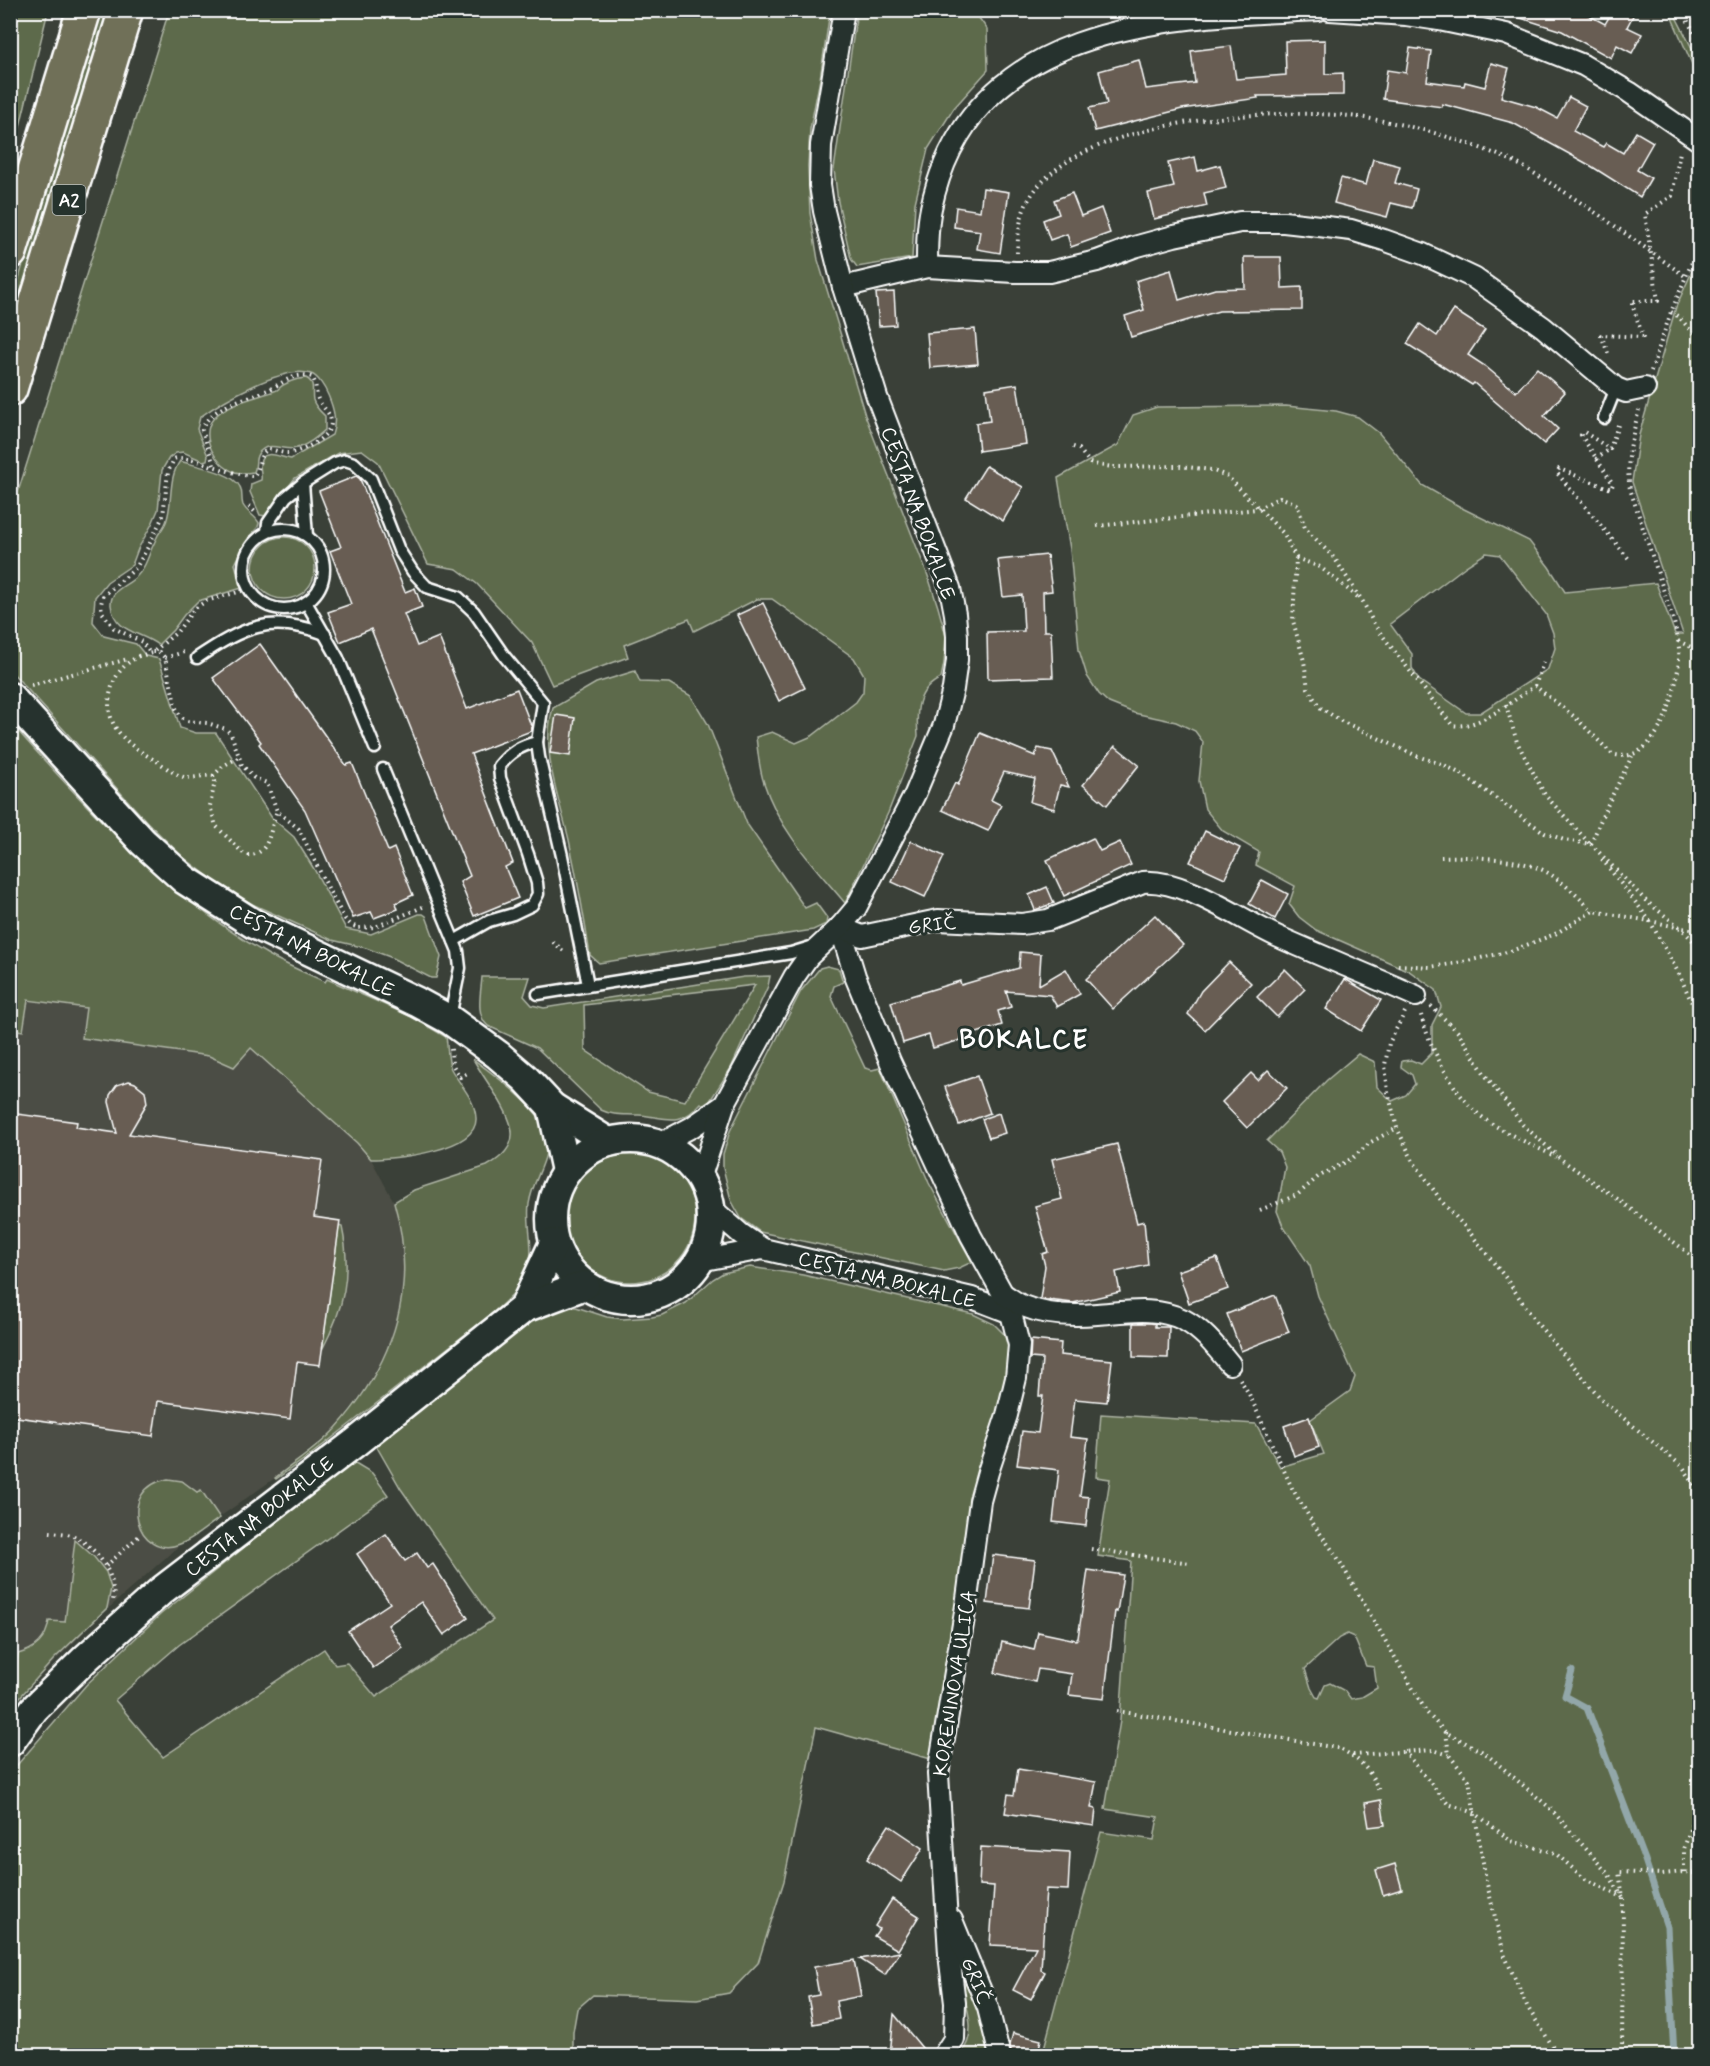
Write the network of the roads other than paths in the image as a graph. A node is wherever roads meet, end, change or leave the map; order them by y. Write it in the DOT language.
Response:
graph roads {
  1 [pos="84,10"];
  2 [pos="126,10"];
  3 [pos="844,10"];
  4 [pos="1319,10"];
  5 [pos="1330,10"];
  6 [pos="1692,136"];
  7 [pos="10,252"];
  8 [pos="927,267"];
  9 [pos="843,287"];
  10 [pos="10,389"];
  11 [pos="1629,390"];
  12 [pos="1604,418"];
  13 [pos="303,483"];
  14 [pos="267,532"];
  15 [pos="307,536"];
  16 [pos="306,602"];
  17 [pos="325,634"];
  18 [pos="197,658"];
  19 [pos="18,692"];
  20 [pos="537,742"];
  21 [pos="375,747"];
  22 [pos="383,769"];
  23 [pos="840,927"];
  24 [pos="454,942"];
  25 [pos="823,943"];
  26 [pos="588,986"];
  27 [pos="538,994"];
  28 [pos="1416,996"];
  29 [pos="450,1020"];
  30 [pos="724,1106"];
  31 [pos="552,1107"];
  32 [pos="608,1142"];
  33 [pos="660,1144"];
  34 [pos="566,1171"];
  35 [pos="700,1179"];
  36 [pos="711,1207"];
  37 [pos="554,1243"];
  38 [pos="763,1249"];
  39 [pos="699,1261"];
  40 [pos="585,1285"];
  41 [pos="1003,1294"];
  42 [pos="524,1308"];
  43 [pos="1011,1313"];
  44 [pos="1230,1364"];
  45 [pos="10,1742"];
  46 [pos="947,1908"];
  47 [pos="943,2055"];
  48 [pos="1000,2055"];
  1 -- 7 [label="highway, A2"];
  2 -- 10 [label="highway, A2"];
  3 -- 9 [label="street, CESTA NA BOKALCE"];
  4 -- 8 [label="street"];
  5 -- 6 [label="street"];
  8 -- 9 [label="street"];
  8 -- 11 [label="street"];
  9 -- 23 [label="street, CESTA NA BOKALCE"];
  11 -- 12 [label="lane"];
  13 -- 14 [label="lane"];
  13 -- 15 [label="lane"];
  13 -- 20 [label="lane"];
  14 -- 15 [label="lane"];
  14 -- 16 [label="lane"];
  15 -- 16 [label="lane"];
  16 -- 17 [label="lane"];
  17 -- 18 [label="lane"];
  17 -- 21 [label="lane"];
  19 -- 29 [label="street, CESTA NA BOKALCE"];
  20 -- 24 [label="lane"];
  20 -- 26 [label="lane"];
  22 -- 24 [label="lane"];
  23 -- 25 [label="street, CESTA NA BOKALCE"];
  23 -- 28 [label="street, GRIČ"];
  23 -- 41 [label="street"];
  24 -- 29 [label="lane"];
  25 -- 26 [label="lane"];
  25 -- 30 [label="street, CESTA NA BOKALCE"];
  26 -- 27 [label="lane"];
  29 -- 31 [label="street, CESTA NA BOKALCE"];
  30 -- 33 [label="street, CESTA NA BOKALCE"];
  30 -- 35 [label="street, CESTA NA BOKALCE"];
  31 -- 32 [label="street, CESTA NA BOKALCE"];
  31 -- 34 [label="street"];
  32 -- 33 [label="street, CESTA NA BOKALCE"];
  32 -- 34 [label="street, CESTA NA BOKALCE"];
  33 -- 35 [label="street, CESTA NA BOKALCE"];
  34 -- 37 [label="street, CESTA NA BOKALCE"];
  35 -- 36 [label="street, CESTA NA BOKALCE"];
  36 -- 38 [label="street, CESTA NA BOKALCE"];
  36 -- 39 [label="street, CESTA NA BOKALCE"];
  37 -- 40 [label="street, CESTA NA BOKALCE"];
  37 -- 42 [label="street, CESTA NA BOKALCE"];
  38 -- 39 [label="street, CESTA NA BOKALCE"];
  38 -- 43 [label="street, CESTA NA BOKALCE"];
  39 -- 40 [label="street, CESTA NA BOKALCE"];
  40 -- 42 [label="street, CESTA NA BOKALCE"];
  41 -- 43 [label="street"];
  41 -- 44 [label="street"];
  42 -- 45 [label="street, CESTA NA BOKALCE"];
  43 -- 46 [label="street, KORENINOVA ULICA"];
  46 -- 47 [label="street, KORENINOVA ULICA"];
  46 -- 48 [label="street, GRIČ"];
}
